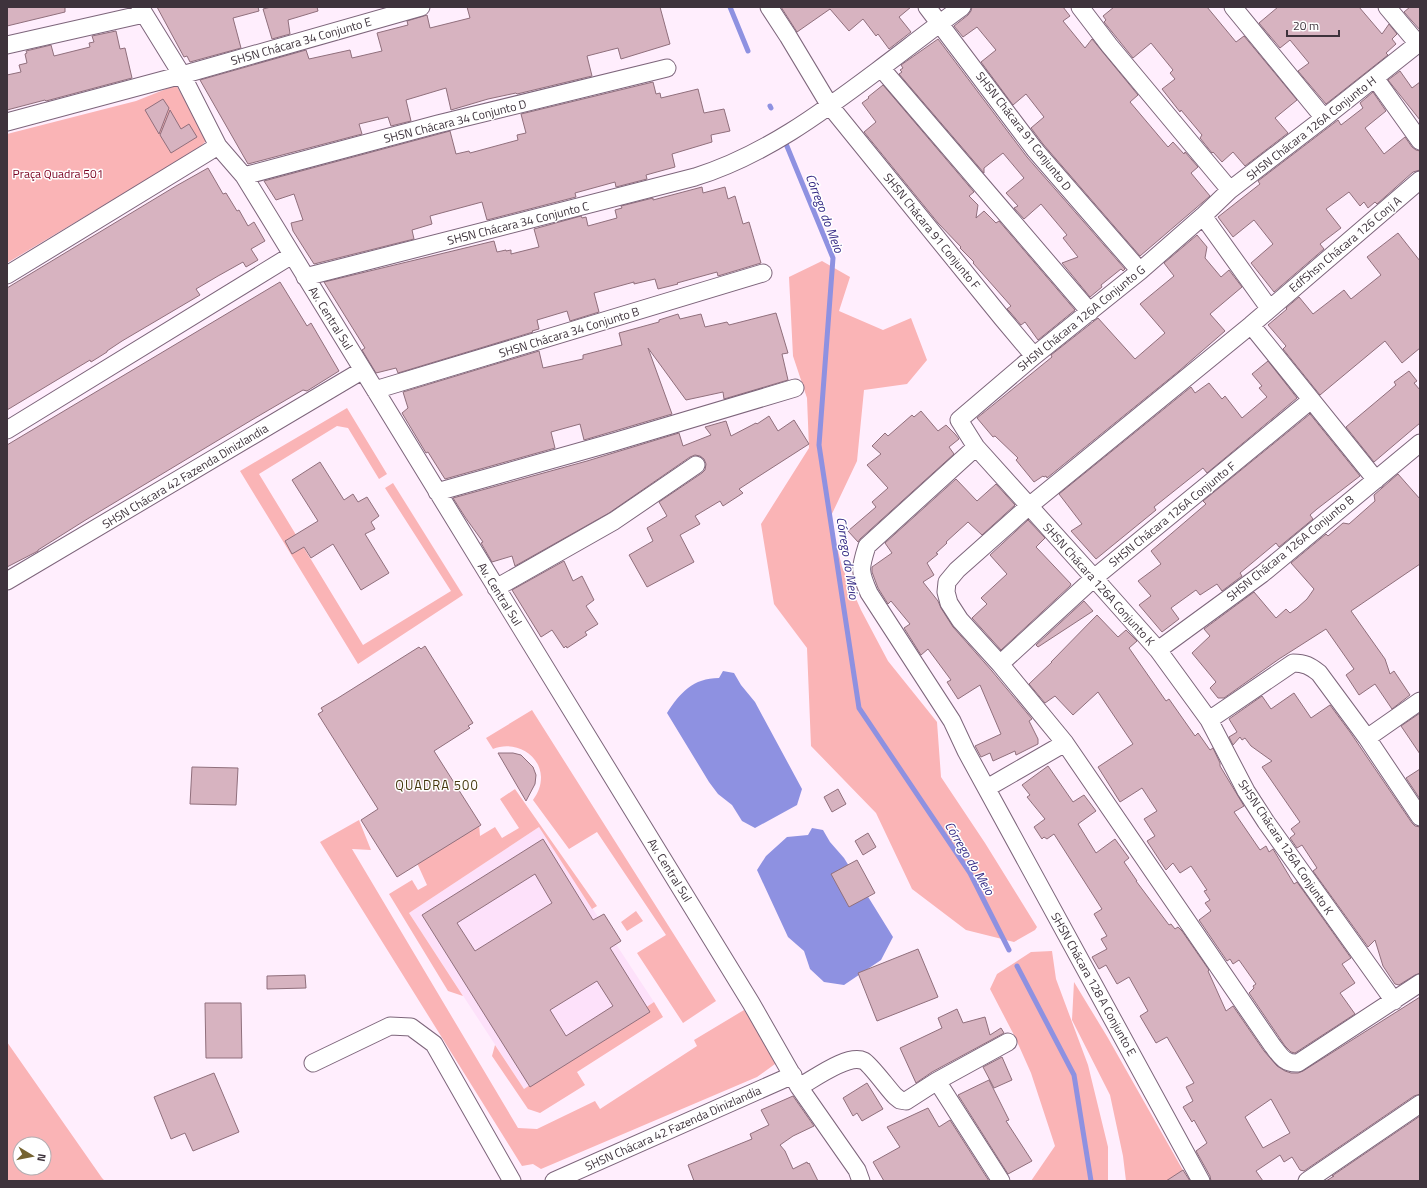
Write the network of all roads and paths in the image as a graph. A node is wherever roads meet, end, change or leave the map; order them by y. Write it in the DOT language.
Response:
graph roads {
  1 [pos="421,7"];
  2 [pos="769,7"];
  3 [pos="928,7"];
  4 [pos="962,7"];
  5 [pos="1080,7"];
  6 [pos="1233,7"];
  7 [pos="1388,7"];
  8 [pos="142,11"];
  9 [pos="940,23"];
  10 [pos="1419,43"];
  11 [pos="7,45"];
  12 [pos="667,68"];
  13 [pos="881,68"];
  14 [pos="182,76"];
  15 [pos="1375,78"];
  16 [pos="830,106"];
  17 [pos="1324,118"];
  18 [pos="7,122"];
  19 [pos="1420,141"];
  20 [pos="218,146"];
  21 [pos="244,176"];
  22 [pos="1418,186"];
  23 [pos="1230,190"];
  24 [pos="1203,216"];
  25 [pos="292,255"];
  26 [pos="1140,271"];
  27 [pos="763,272"];
  28 [pos="7,275"];
  29 [pos="305,277"];
  30 [pos="1269,308"];
  31 [pos="1090,312"];
  32 [pos="1251,325"];
  33 [pos="1034,356"];
  34 [pos="362,370"];
  35 [pos="795,388"];
  36 [pos="375,390"];
  37 [pos="1311,400"];
  38 [pos="959,420"];
  39 [pos="7,430"];
  40 [pos="1420,442"];
  41 [pos="976,447"];
  42 [pos="696,465"];
  43 [pos="1376,480"];
  44 [pos="437,492"];
  45 [pos="1029,506"];
  46 [pos="1094,578"];
  47 [pos="7,581"];
  48 [pos="496,588"];
  49 [pos="1158,650"];
  50 [pos="1000,664"];
  51 [pos="1420,701"];
  52 [pos="1209,720"];
  53 [pos="1367,738"];
  54 [pos="1065,743"];
  55 [pos="987,788"];
  56 [pos="1420,817"];
  57 [pos="1420,983"];
  58 [pos="1394,1001"];
  59 [pos="1008,1042"];
  60 [pos="313,1063"];
  61 [pos="796,1081"];
  62 [pos="937,1081"];
  63 [pos="1420,1104"];
  64 [pos="512,1181"];
  65 [pos="554,1181"];
  66 [pos="861,1181"];
  67 [pos="1001,1181"];
  68 [pos="1201,1181"];
  69 [pos="1307,1181"];
  1 -- 14 [label="street, SHSN Chácara 34 Conjunto E"];
  2 -- 16 [label="street, SHSN Chácara 91 Conjunto F"];
  3 -- 9 [label="street, SHSN Chácara 91 Conjunto D"];
  4 -- 9 [label="street, SHSN Chácara 34 Conjunto C"];
  5 -- 23 [label="street"];
  6 -- 17 [label="street"];
  7 -- 10 [label="street"];
  8 -- 11 [label="street"];
  8 -- 14 [label="street, Av. Central Sul"];
  9 -- 13 [label="street, SHSN Chácara 34 Conjunto C"];
  9 -- 26 [label="street, SHSN Chácara 91 Conjunto D"];
  10 -- 15 [label="street, SHSN Chácara 126A Conjunto H"];
  12 -- 21 [label="street, SHSN Chácara 34 Conjunto D"];
  13 -- 16 [label="street, SHSN Chácara 34 Conjunto C"];
  13 -- 31 [label="street"];
  14 -- 18 [label="street, SHSN Chácara 34 Conjunto E"];
  14 -- 20 [label="street, Av. Central Sul"];
  15 -- 17 [label="street, SHSN Chácara 126A Conjunto H"];
  15 -- 19 [label="street"];
  16 -- 29 [label="street, SHSN Chácara 34 Conjunto C"];
  16 -- 33 [label="street, SHSN Chácara 91 Conjunto F"];
  17 -- 23 [label="street, SHSN Chácara 126A Conjunto H"];
  20 -- 21 [label="street, Av. Central Sul"];
  20 -- 28 [label="street"];
  21 -- 25 [label="street, Av. Central Sul"];
  22 -- 30 [label="street, EdfShsn Chácara 126 Conj A"];
  23 -- 24 [label="street, SHSN Chácara 126A Conjunto H"];
  24 -- 26 [label="street, SHSN Chácara 126A Conjunto G"];
  24 -- 30 [label="street"];
  25 -- 29 [label="street, Av. Central Sul"];
  25 -- 39 [label="street"];
  26 -- 31 [label="street, SHSN Chácara 126A Conjunto G"];
  27 -- 36 [label="street, SHSN Chácara 34 Conjunto B"];
  29 -- 34 [label="street, Av. Central Sul"];
  30 -- 32 [label="street, EdfShsn Chácara 126 Conj A"];
  31 -- 33 [label="street, SHSN Chácara 126A Conjunto G"];
  32 -- 37 [label="street"];
  32 -- 45 [label="street"];
  33 -- 38 [label="street, SHSN Chácara 126A Conjunto G"];
  34 -- 36 [label="street, Av. Central Sul"];
  34 -- 47 [label="street, SHSN Chácara 42 Fazenda Dinizlandia"];
  35 -- 44 [label="street"];
  36 -- 44 [label="street, Av. Central Sul"];
  37 -- 43 [label="street"];
  37 -- 46 [label="street, SHSN Chácara 126A Conjunto F"];
  38 -- 41 [label="street, SHSN Chácara 126A Conjunto K"];
  40 -- 43 [label="street, SHSN Chácara 126A Conjunto B"];
  41 -- 45 [label="street, SHSN Chácara 126A Conjunto K"];
  41 -- 55 [label="street, SHSN Chácara 128 A Conjunto E"];
  42 -- 48 [label="street"];
  43 -- 49 [label="street, SHSN Chácara 126A Conjunto B"];
  44 -- 48 [label="street, Av. Central Sul"];
  45 -- 46 [label="street, SHSN Chácara 126A Conjunto K"];
  45 -- 50 [label="street"];
  46 -- 49 [label="street, SHSN Chácara 126A Conjunto K"];
  46 -- 50 [label="street, SHSN Chácara 126A Conjunto F"];
  48 -- 61 [label="street, Av. Central Sul"];
  49 -- 52 [label="street, SHSN Chácara 126A Conjunto K"];
  50 -- 54 [label="street"];
  51 -- 53 [label="street"];
  52 -- 53 [label="street"];
  52 -- 58 [label="street, SHSN Chácara 126A Conjunto K"];
  53 -- 56 [label="street"];
  54 -- 55 [label="street"];
  54 -- 58 [label="street"];
  55 -- 68 [label="street, SHSN Chácara 128 A Conjunto E"];
  57 -- 58 [label="street"];
  59 -- 62 [label="street, SHSN Chácara 42 Fazenda Dinizlandia"];
  60 -- 64 [label="street"];
  61 -- 62 [label="street, SHSN Chácara 42 Fazenda Dinizlandia"];
  61 -- 65 [label="street, SHSN Chácara 42 Fazenda Dinizlandia"];
  61 -- 66 [label="street, Av. Central Sul"];
  62 -- 67 [label="street"];
  63 -- 69 [label="street"];
}
